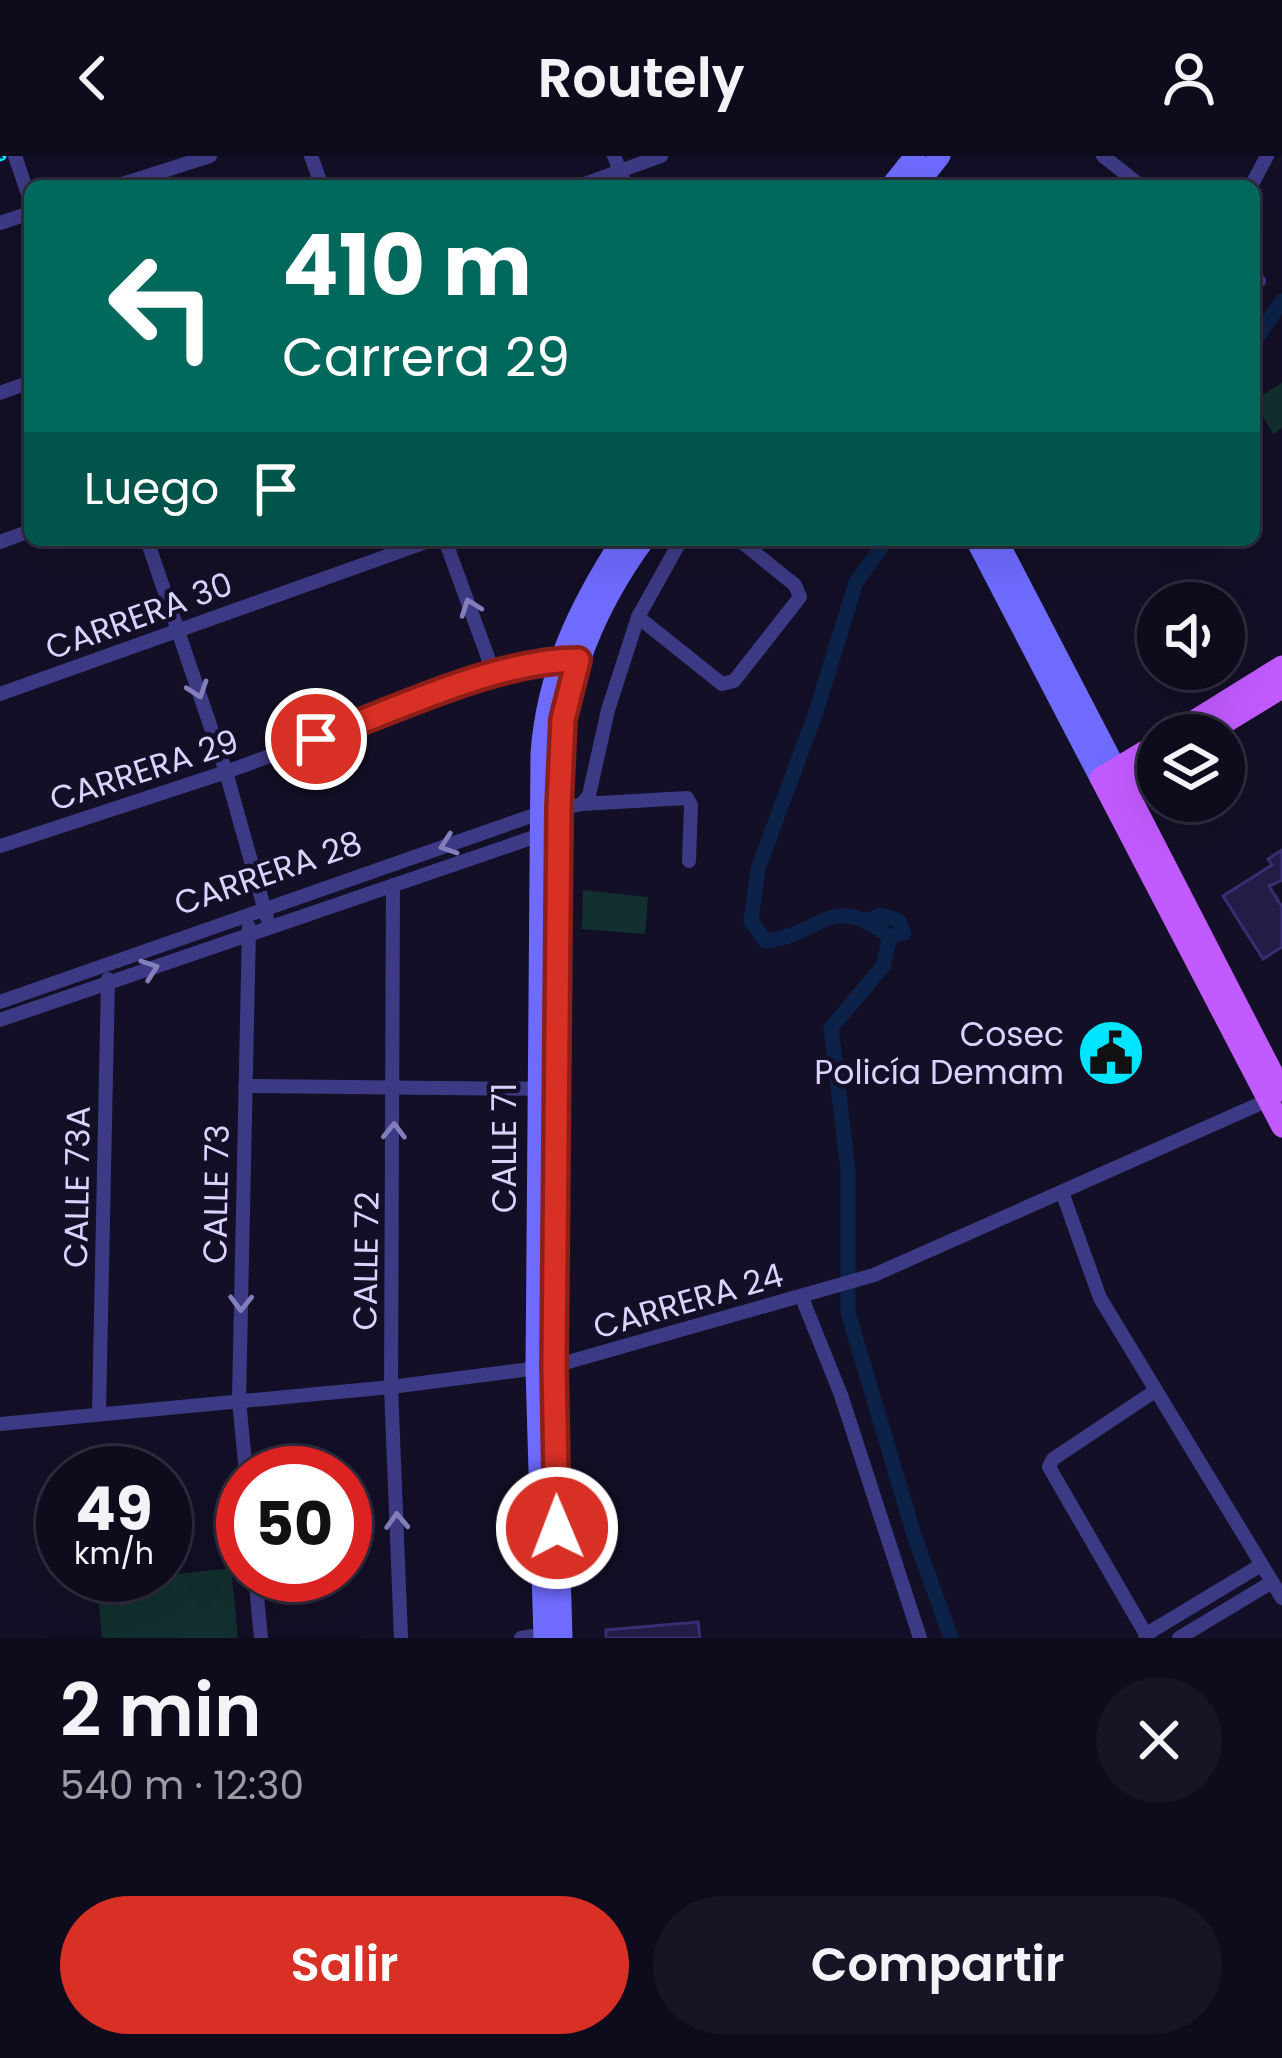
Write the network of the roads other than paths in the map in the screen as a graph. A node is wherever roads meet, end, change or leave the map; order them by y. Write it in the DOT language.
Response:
graph roads {
  1 [pos="210,156"];
  2 [pos="661,156"];
  3 [pos="940,156"];
  4 [pos="1103,156"];
  5 [pos="919,170"];
  6 [pos="620,171"];
  7 [pos="135,180"];
  8 [pos="1133,180"];
  9 [pos="149,546"];
  10 [pos="415,546"];
  11 [pos="448,546"];
  12 [pos="618,546"];
  13 [pos="640,546"];
  14 [pos="679,546"];
  15 [pos="746,546"];
  16 [pos="979,546"];
  17 [pos="1000,546"];
  18 [pos="638,617"];
  19 [pos="178,631"];
  20 [pos="568,660"];
  21 [pos="1282,666"];
  22 [pos="494,674"];
  23 [pos="1282,688"];
  24 [pos="0,694"];
  25 [pos="1205,714"];
  26 [pos="1239,714"];
  27 [pos="1137,761"];
  28 [pos="226,772"];
  29 [pos="1137,772"];
  30 [pos="1112,782"];
  31 [pos="582,804"];
  32 [pos="549,821"];
  33 [pos="0,846"];
  34 [pos="688,861"];
  35 [pos="393,885"];
  36 [pos="266,909"];
  37 [pos="248,916"];
  38 [pos="269,928"];
  39 [pos="250,934"];
  40 [pos="108,964"];
  41 [pos="0,983"];
  42 [pos="108,983"];
  43 [pos="3,1001"];
  44 [pos="0,1020"];
  45 [pos="245,1086"];
  46 [pos="394,1088"];
  47 [pos="547,1089"];
  48 [pos="1277,1095"];
  49 [pos="1282,1127"];
  50 [pos="1062,1192"];
  51 [pos="802,1298"];
  52 [pos="545,1368"];
  53 [pos="391,1387"];
  54 [pos="1155,1391"];
  55 [pos="239,1400"];
  56 [pos="99,1412"];
  57 [pos="0,1424"];
  58 [pos="243,1446"];
  59 [pos="1261,1565"];
  60 [pos="1272,1582"];
  61 [pos="1282,1598"];
  62 [pos="258,1602"];
  63 [pos="546,1636"];
  64 [pos="1146,1636"];
  65 [pos="261,1638"];
  66 [pos="401,1638"];
  67 [pos="920,1638"];
  68 [pos="1179,1638"];
  1 -- 7 [label="street"];
  2 -- 6 [label="street"];
  3 -- 5 [label="main road"];
  4 -- 8 [label="street"];
  9 -- 19 [label="street"];
  10 -- 19 [label="street, CARRERA 30"];
  22 -- 11 [label="street, one-way"];
  12 -- 20 [label="main road"];
  13 -- 20 [label="main road"];
  14 -- 18 [label="street"];
  15 -- 18 [label="street"];
  16 -- 30 [label="main road"];
  17 -- 30 [label="main road"];
  18 -- 31 [label="street"];
  19 -- 24 [label="street, CARRERA 30"];
  19 -- 28 [label="street, one-way"];
  20 -- 22 [label="street, CARRERA 29"];
  20 -- 32 [label="main road, CALLE 71"];
  21 -- 25 [label="main road"];
  22 -- 28 [label="street, CARRERA 29"];
  23 -- 26 [label="main road"];
  27 -- 30 [label="main road"];
  28 -- 33 [label="street, CARRERA 29"];
  28 -- 36 [label="street"];
  29 -- 30 [label="main road"];
  30 -- 48 [label="main road"];
  31 -- 32 [label="street"];
  31 -- 34 [label="street"];
  32 -- 35 [label="street, CARRERA 28"];
  32 -- 36 [label="street, CARRERA 28, one-way"];
  32 -- 47 [label="main road, CALLE 71"];
  35 -- 38 [label="street, CARRERA 28"];
  35 -- 46 [label="street, CALLE 72"];
  36 -- 37 [label="street, CARRERA 28"];
  36 -- 38 [label="street"];
  37 -- 39 [label="street, CALLE 73"];
  37 -- 40 [label="street, CARRERA 28"];
  38 -- 39 [label="street, CARRERA 28"];
  42 -- 39 [label="street, CARRERA 28, one-way"];
  39 -- 45 [label="street, CALLE 73"];
  40 -- 42 [label="street, CALLE 73A"];
  40 -- 43 [label="street, CARRERA 28"];
  41 -- 43 [label="street"];
  42 -- 44 [label="street, CARRERA 28"];
  42 -- 56 [label="street, CALLE 73A"];
  45 -- 46 [label="street"];
  45 -- 55 [label="street, CALLE 73, one-way"];
  46 -- 47 [label="street"];
  53 -- 46 [label="street, CALLE 72, one-way"];
  47 -- 52 [label="main road, CALLE 71"];
  48 -- 49 [label="main road"];
  48 -- 50 [label="street, CARRERA 24"];
  50 -- 51 [label="street, CARRERA 24"];
  50 -- 54 [label="street"];
  51 -- 52 [label="street, CARRERA 24"];
  51 -- 67 [label="street"];
  52 -- 53 [label="street, CARRERA 24"];
  52 -- 63 [label="main road, CALLE 71"];
  53 -- 55 [label="street, CARRERA 24"];
  66 -- 53 [label="street, CALLE 72, one-way"];
  54 -- 59 [label="street"];
  54 -- 64 [label="street"];
  55 -- 56 [label="street, CARRERA 24"];
  55 -- 58 [label="street, CALLE 73"];
  56 -- 57 [label="street, CARRERA 24"];
  59 -- 60 [label="street"];
  59 -- 64 [label="street"];
  60 -- 61 [label="street"];
  60 -- 68 [label="street"];
  62 -- 65 [label="street"];
}
